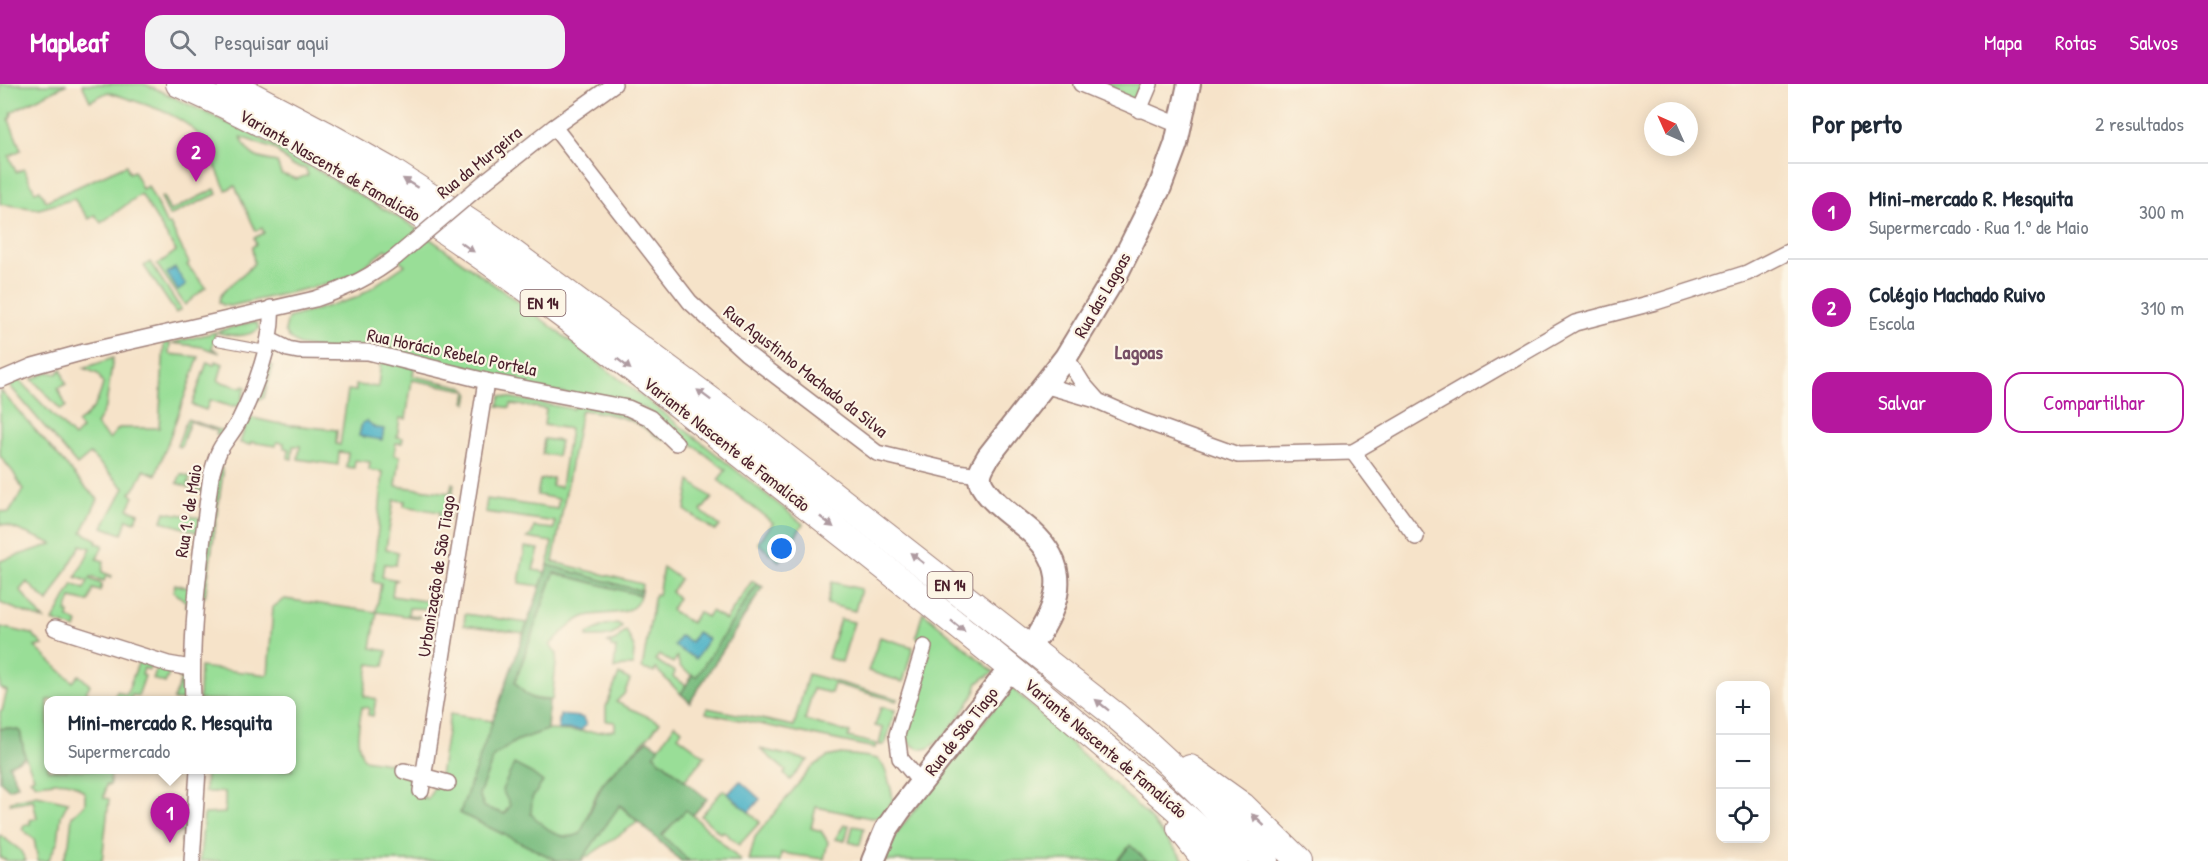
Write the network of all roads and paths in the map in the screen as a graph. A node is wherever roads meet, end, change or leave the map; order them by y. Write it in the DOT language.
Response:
graph roads {
  1 [pos="179,84"];
  2 [pos="230,84"];
  3 [pos="614,84"];
  4 [pos="1081,84"];
  5 [pos="1150,84"];
  6 [pos="1189,84"];
  7 [pos="1139,110"];
  8 [pos="1181,126"];
  9 [pos="554,127"];
  10 [pos="1788,252"];
  11 [pos="271,308"];
  12 [pos="217,341"];
  13 [pos="268,345"];
  14 [pos="1066,357"];
  15 [pos="0,380"];
  16 [pos="486,381"];
  17 [pos="1044,385"];
  18 [pos="1098,401"];
  19 [pos="676,443"];
  20 [pos="1353,452"];
  21 [pos="980,480"];
  22 [pos="1416,537"];
  23 [pos="55,628"];
  24 [pos="1039,634"];
  25 [pos="924,647"];
  26 [pos="191,668"];
  27 [pos="1002,679"];
  28 [pos="193,696"];
  29 [pos="1147,743"];
  30 [pos="404,771"];
  31 [pos="198,774"];
  32 [pos="1139,776"];
  33 [pos="448,783"];
  34 [pos="921,783"];
  35 [pos="423,784"];
  36 [pos="192,861"];
  37 [pos="873,861"];
  38 [pos="1206,861"];
  39 [pos="1235,861"];
  40 [pos="1265,861"];
  41 [pos="1299,861"];
  1 -- 32 [label="highway, Variante Nascente de Famalicão / EN 14, one-way"];
  29 -- 2 [label="highway, Variante Nascente de Famalicão / EN 14, one-way"];
  3 -- 9 [label="street, Rua da Murgeira"];
  4 -- 7 [label="street"];
  5 -- 7 [label="street"];
  6 -- 8 [label="main road, Rua das Lagoas"];
  7 -- 8 [label="street"];
  8 -- 14 [label="main road, Rua das Lagoas"];
  9 -- 11 [label="street, Rua da Murgeira, bridge"];
  9 -- 21 [label="street, Rua Agustinho Machado da Silva"];
  10 -- 20 [label="street"];
  11 -- 13 [label="street"];
  11 -- 15 [label="street"];
  12 -- 13 [label="lane, Rua Horácio Rebelo Portela"];
  13 -- 16 [label="street, Rua Horácio Rebelo Portela"];
  13 -- 26 [label="street, Rua 1.º de Maio"];
  14 -- 17 [label="main road, Rua das Lagoas"];
  14 -- 18 [label="street"];
  16 -- 19 [label="street, Rua Horácio Rebelo Portela"];
  16 -- 35 [label="street, Urbanização de São Tiago"];
  17 -- 18 [label="street"];
  17 -- 21 [label="main road, Rua das Lagoas"];
  18 -- 20 [label="street"];
  20 -- 22 [label="street"];
  21 -- 24 [label="main road"];
  23 -- 26 [label="street"];
  25 -- 34 [label="street, Rua de São Tiago"];
  26 -- 28 [label="street, Rua 1.º de Maio"];
  27 -- 34 [label="main road, Rua de São Tiago"];
  29 -- 40 [label="highway, Variante Nascente de Famalicão / EN 14"];
  41 -- 29 [label="highway, one-way"];
  30 -- 35 [label="street"];
  31 -- 36 [label="street"];
  32 -- 38 [label="highway"];
  32 -- 39 [label="highway, Variante Nascente de Famalicão / EN 14"];
  33 -- 35 [label="street"];
  34 -- 37 [label="main road, Rua de São Tiago"];
}
